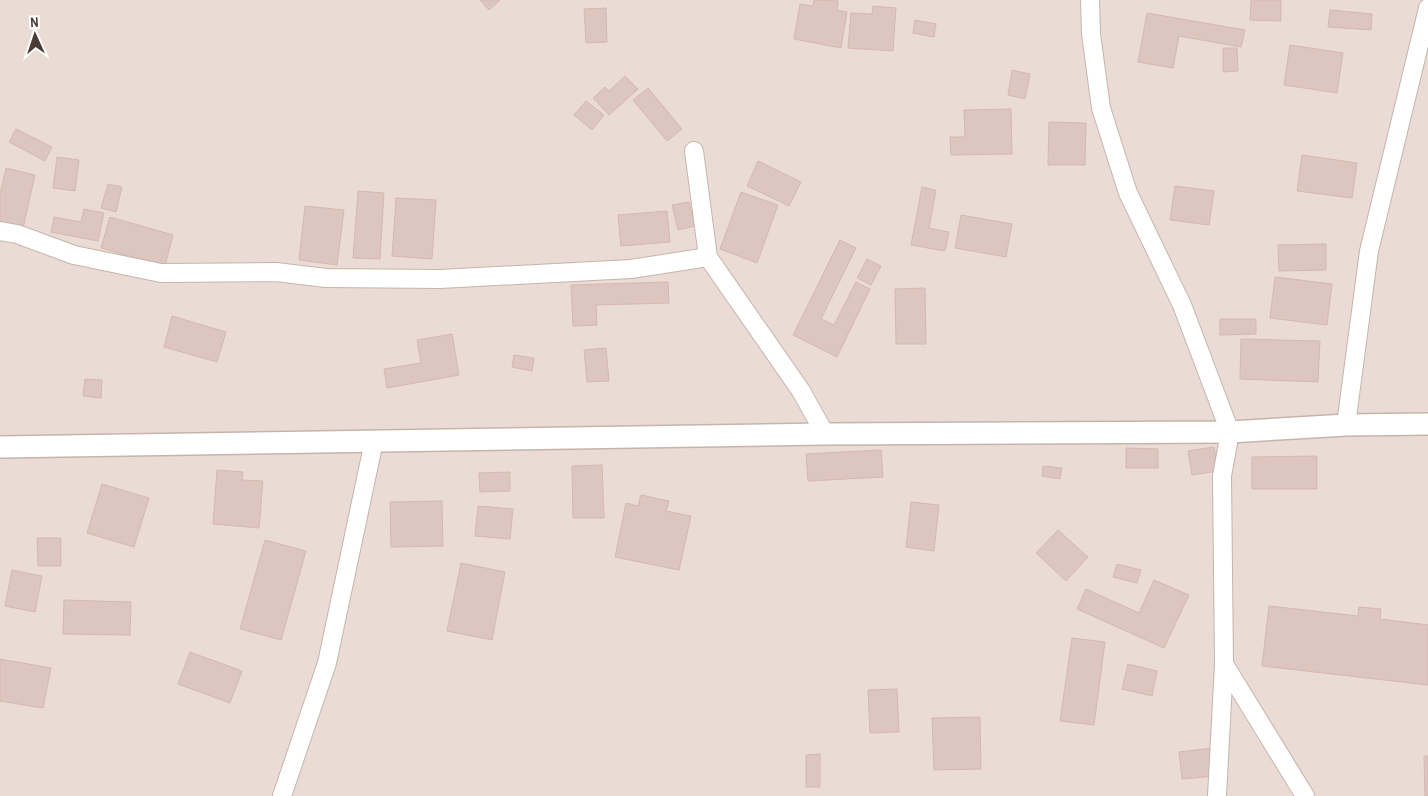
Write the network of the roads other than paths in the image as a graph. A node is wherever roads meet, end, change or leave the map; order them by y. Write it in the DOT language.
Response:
graph roads {
  1 [pos="1090,0"];
  2 [pos="1428,8"];
  3 [pos="694,151"];
  4 [pos="0,231"];
  5 [pos="708,257"];
  6 [pos="1428,424"];
  7 [pos="1346,425"];
  8 [pos="1230,432"];
  9 [pos="825,434"];
  10 [pos="374,440"];
  11 [pos="0,447"];
  12 [pos="1224,664"];
  13 [pos="282,796"];
  14 [pos="1217,796"];
  15 [pos="1305,796"];
  1 -- 8 [label="street"];
  2 -- 7 [label="street"];
  3 -- 5 [label="street"];
  4 -- 5 [label="street"];
  5 -- 9 [label="street"];
  6 -- 7 [label="street"];
  7 -- 8 [label="street"];
  8 -- 9 [label="street"];
  8 -- 12 [label="street"];
  9 -- 10 [label="street"];
  10 -- 11 [label="street"];
  10 -- 13 [label="street"];
  12 -- 14 [label="street"];
  12 -- 15 [label="street"];
}
